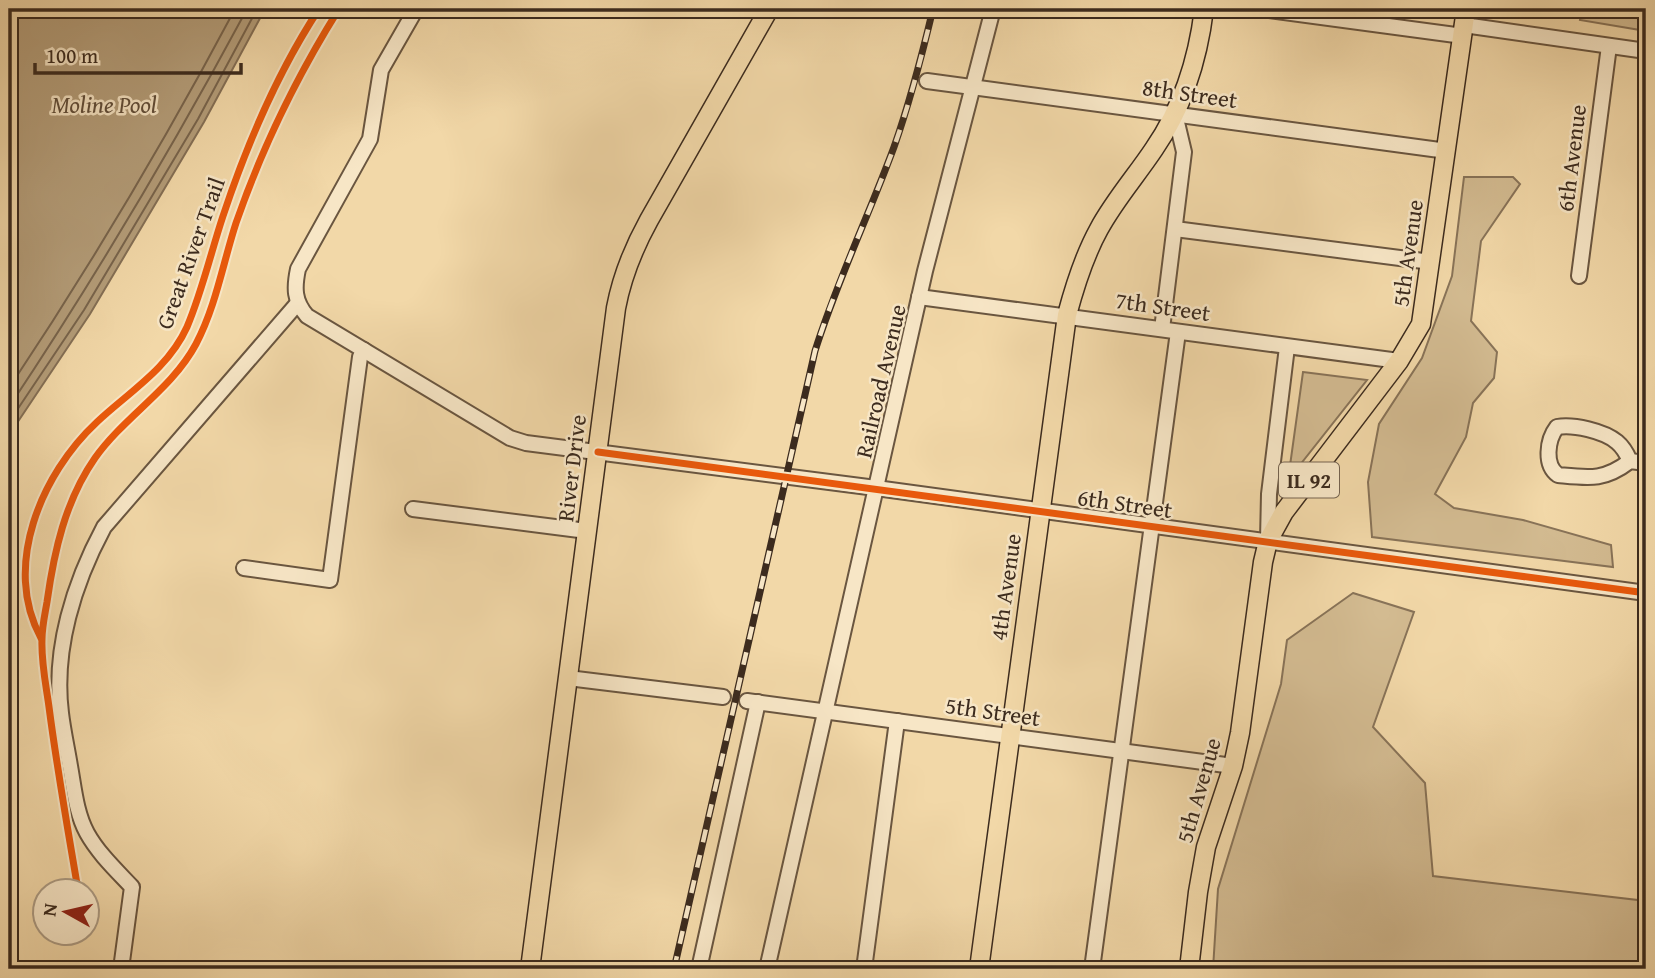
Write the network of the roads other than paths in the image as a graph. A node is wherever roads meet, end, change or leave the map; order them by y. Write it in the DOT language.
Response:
graph roads {
  1 [pos="416,9"];
  2 [pos="769,9"];
  3 [pos="993,9"];
  4 [pos="1204,9"];
  5 [pos="1262,9"];
  6 [pos="1465,23"];
  7 [pos="1608,46"];
  8 [pos="1646,51"];
  9 [pos="927,81"];
  10 [pos="974,88"];
  11 [pos="1175,114"];
  12 [pos="1447,151"];
  13 [pos="1175,229"];
  14 [pos="1432,262"];
  15 [pos="1579,276"];
  16 [pos="919,297"];
  17 [pos="297,304"];
  18 [pos="1067,315"];
  19 [pos="1162,329"];
  20 [pos="1178,332"];
  21 [pos="1287,347"];
  22 [pos="364,350"];
  23 [pos="1399,361"];
  24 [pos="598,452"];
  25 [pos="1630,461"];
  26 [pos="1646,463"];
  27 [pos="876,488"];
  28 [pos="413,509"];
  29 [pos="1040,511"];
  30 [pos="1152,526"];
  31 [pos="587,531"];
  32 [pos="1268,541"];
  33 [pos="244,568"];
  34 [pos="1646,593"];
  35 [pos="568,678"];
  36 [pos="723,696"];
  37 [pos="826,712"];
  38 [pos="897,721"];
  39 [pos="1010,736"];
  40 [pos="1121,752"];
  41 [pos="1233,766"];
  42 [pos="121,969"];
  43 [pos="530,969"];
  44 [pos="699,969"];
  45 [pos="767,969"];
  46 [pos="864,969"];
  47 [pos="979,969"];
  48 [pos="1092,969"];
  49 [pos="1189,969"];
  1 -- 17 [label="street"];
  2 -- 24 [label="main road, River Drive"];
  3 -- 10 [label="street, Railroad Avenue"];
  4 -- 11 [label="main road, 4th Avenue"];
  5 -- 6 [label="street"];
  6 -- 7 [label="street"];
  6 -- 12 [label="main road, 5th Avenue / IL 92"];
  7 -- 8 [label="street"];
  7 -- 15 [label="street, 6th Avenue"];
  9 -- 10 [label="street, 8th Street"];
  10 -- 11 [label="street, 8th Street"];
  10 -- 16 [label="street, Railroad Avenue"];
  11 -- 12 [label="street, 8th Street"];
  11 -- 13 [label="street"];
  11 -- 18 [label="main road, 4th Avenue"];
  12 -- 14 [label="main road, 5th Avenue / IL 92"];
  13 -- 14 [label="street"];
  13 -- 19 [label="street"];
  14 -- 23 [label="main road, 5th Avenue / IL 92"];
  16 -- 18 [label="street, 7th Street"];
  16 -- 27 [label="street, Railroad Avenue"];
  17 -- 22 [label="street, 6th Street"];
  17 -- 42 [label="street"];
  18 -- 19 [label="street, 7th Street"];
  18 -- 29 [label="main road, 4th Avenue"];
  19 -- 20 [label="street, 7th Street"];
  20 -- 21 [label="street, 7th Street"];
  20 -- 30 [label="street"];
  21 -- 23 [label="street, 7th Street"];
  21 -- 32 [label="street, 5th Avenue"];
  22 -- 24 [label="street, 6th Street"];
  22 -- 33 [label="street"];
  23 -- 32 [label="main road, 5th Avenue / IL 92"];
  24 -- 27 [label="street, 6th Street"];
  24 -- 31 [label="main road, River Drive"];
  25 -- 25 [label="street"];
  25 -- 26 [label="street"];
  27 -- 29 [label="street, 6th Street"];
  27 -- 37 [label="street, Railroad Avenue"];
  28 -- 31 [label="street"];
  29 -- 30 [label="street, 6th Street"];
  29 -- 39 [label="main road, 4th Avenue"];
  30 -- 32 [label="street, 6th Street"];
  30 -- 40 [label="street"];
  31 -- 35 [label="main road, River Drive"];
  32 -- 34 [label="street, 6th Street"];
  32 -- 41 [label="main road, 5th Avenue / IL 92"];
  35 -- 36 [label="street"];
  35 -- 43 [label="main road, River Drive"];
  37 -- 38 [label="street, 5th Street"];
  37 -- 44 [label="street, 5th Street"];
  37 -- 45 [label="street, Railroad Avenue"];
  38 -- 39 [label="street, 5th Street"];
  38 -- 46 [label="street"];
  39 -- 40 [label="street, 5th Street"];
  39 -- 47 [label="main road, 4th Avenue"];
  40 -- 41 [label="street, 5th Street"];
  40 -- 48 [label="street"];
  41 -- 49 [label="main road, 5th Avenue / IL 92"];
}
